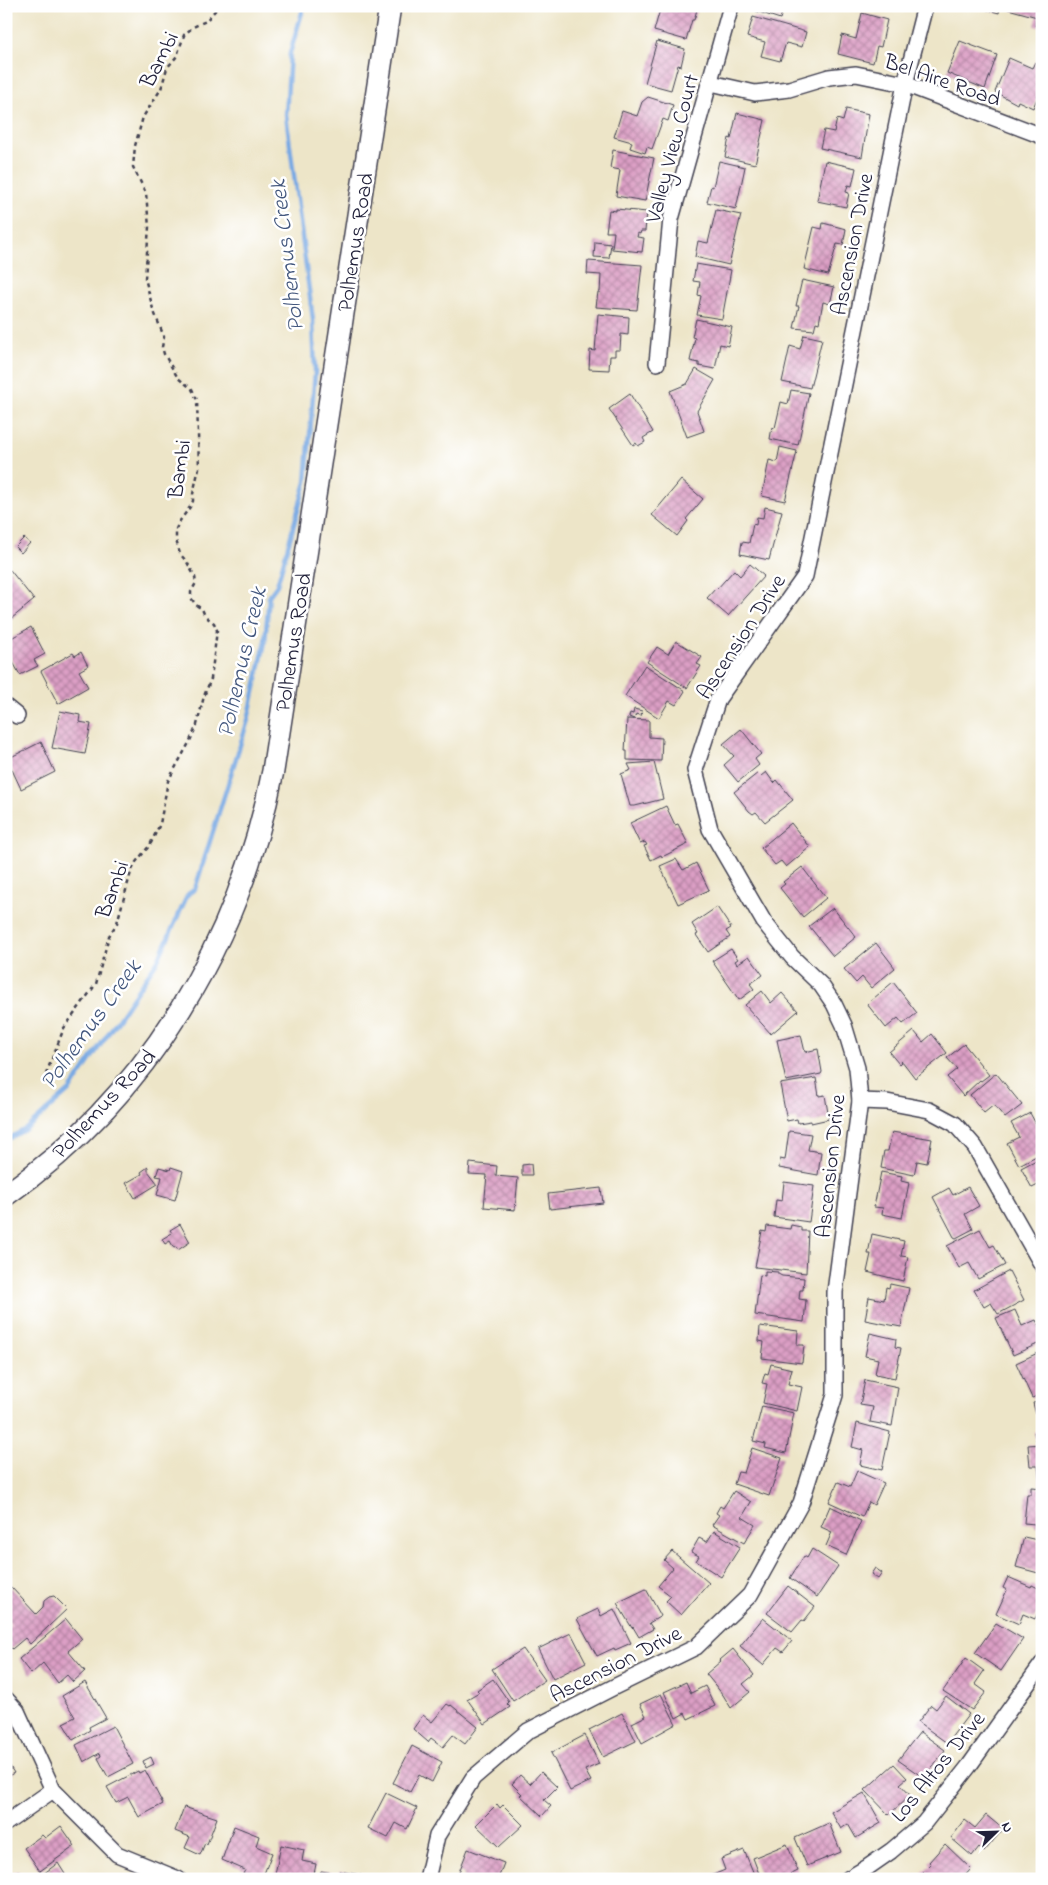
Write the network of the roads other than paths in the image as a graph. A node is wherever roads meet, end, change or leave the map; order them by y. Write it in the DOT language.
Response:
graph roads {
  1 [pos="390,6"];
  2 [pos="731,6"];
  3 [pos="925,6"];
  4 [pos="711,83"];
  5 [pos="905,84"];
  6 [pos="1042,136"];
  7 [pos="657,363"];
  8 [pos="860,1102"];
  9 [pos="6,1195"];
  10 [pos="1042,1265"];
  11 [pos="1042,1664"];
  12 [pos="6,1699"];
  13 [pos="53,1790"];
  14 [pos="6,1824"];
  15 [pos="178,1879"];
  16 [pos="427,1879"];
  17 [pos="848,1879"];
  1 -- 9 [label="main road, Polhemus Road"];
  2 -- 4 [label="street, Valley View Court"];
  3 -- 5 [label="street, Ascension Drive"];
  4 -- 5 [label="street, Bel Aire Road"];
  4 -- 7 [label="street, Valley View Court"];
  5 -- 6 [label="street, Bel Aire Road"];
  5 -- 8 [label="street, Ascension Drive"];
  8 -- 10 [label="street"];
  8 -- 16 [label="street, Ascension Drive"];
  11 -- 17 [label="street, Los Altos Drive"];
  12 -- 13 [label="street"];
  13 -- 14 [label="street"];
  13 -- 15 [label="street"];
}
